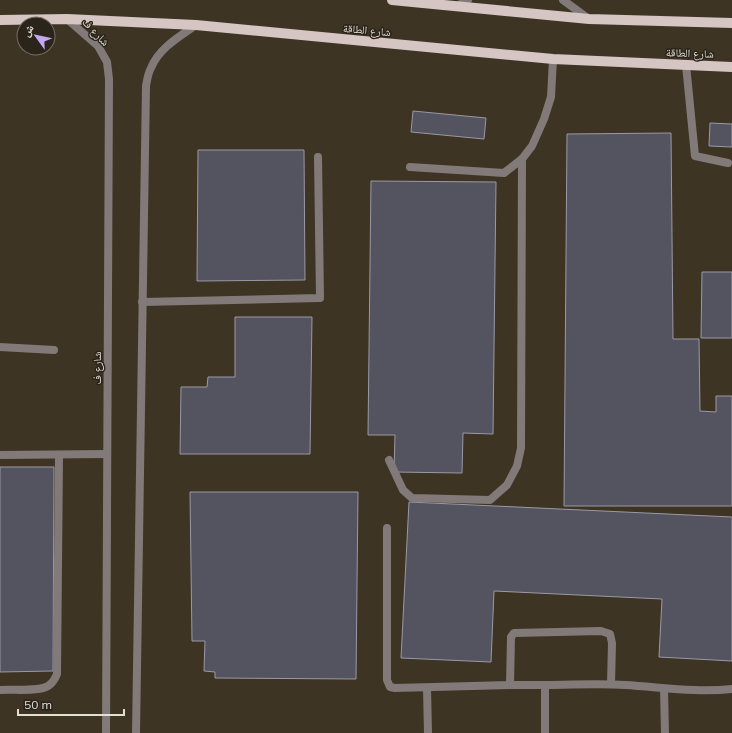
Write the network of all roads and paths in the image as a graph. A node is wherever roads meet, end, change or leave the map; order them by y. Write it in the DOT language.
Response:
graph roads {
  1 [pos="392,0"];
  2 [pos="468,0"];
  3 [pos="563,0"];
  4 [pos="457,6"];
  5 [pos="67,19"];
  6 [pos="589,19"];
  7 [pos="0,20"];
  8 [pos="732,23"];
  9 [pos="196,25"];
  10 [pos="553,60"];
  11 [pos="686,65"];
  12 [pos="732,67"];
  13 [pos="318,157"];
  14 [pos="522,159"];
  15 [pos="728,163"];
  16 [pos="410,167"];
  17 [pos="142,302"];
  18 [pos="0,347"];
  19 [pos="54,350"];
  20 [pos="107,454"];
  21 [pos="0,455"];
  22 [pos="59,455"];
  23 [pos="389,460"];
  24 [pos="387,528"];
  25 [pos="611,684"];
  26 [pos="510,685"];
  27 [pos="545,685"];
  28 [pos="427,688"];
  29 [pos="664,689"];
  30 [pos="732,689"];
  31 [pos="0,690"];
  32 [pos="106,733"];
  33 [pos="136,733"];
  34 [pos="428,733"];
  35 [pos="545,733"];
  36 [pos="665,733"];
  1 -- 4 [label="main road"];
  2 -- 4 [label="street"];
  3 -- 6 [label="street"];
  4 -- 6 [label="main road"];
  5 -- 7 [label="main road, شارع الطاقة"];
  5 -- 9 [label="main road, شارع الطاقة"];
  5 -- 20 [label="street, شارع ف"];
  6 -- 8 [label="main road"];
  9 -- 10 [label="main road, شارع الطاقة"];
  9 -- 17 [label="street"];
  10 -- 11 [label="main road, شارع الطاقة"];
  10 -- 14 [label="street"];
  11 -- 12 [label="main road, شارع الطاقة"];
  11 -- 15 [label="street"];
  13 -- 17 [label="street"];
  14 -- 16 [label="street"];
  14 -- 23 [label="street"];
  17 -- 33 [label="street"];
  18 -- 19 [label="street"];
  20 -- 22 [label="street"];
  20 -- 32 [label="street, شارع ف"];
  21 -- 22 [label="street"];
  22 -- 31 [label="street"];
  24 -- 28 [label="street"];
  25 -- 26 [label="street"];
  25 -- 27 [label="street"];
  25 -- 29 [label="street"];
  26 -- 27 [label="street"];
  26 -- 28 [label="street"];
  27 -- 35 [label="street"];
  28 -- 34 [label="street"];
  29 -- 30 [label="street"];
  29 -- 36 [label="street"];
}
